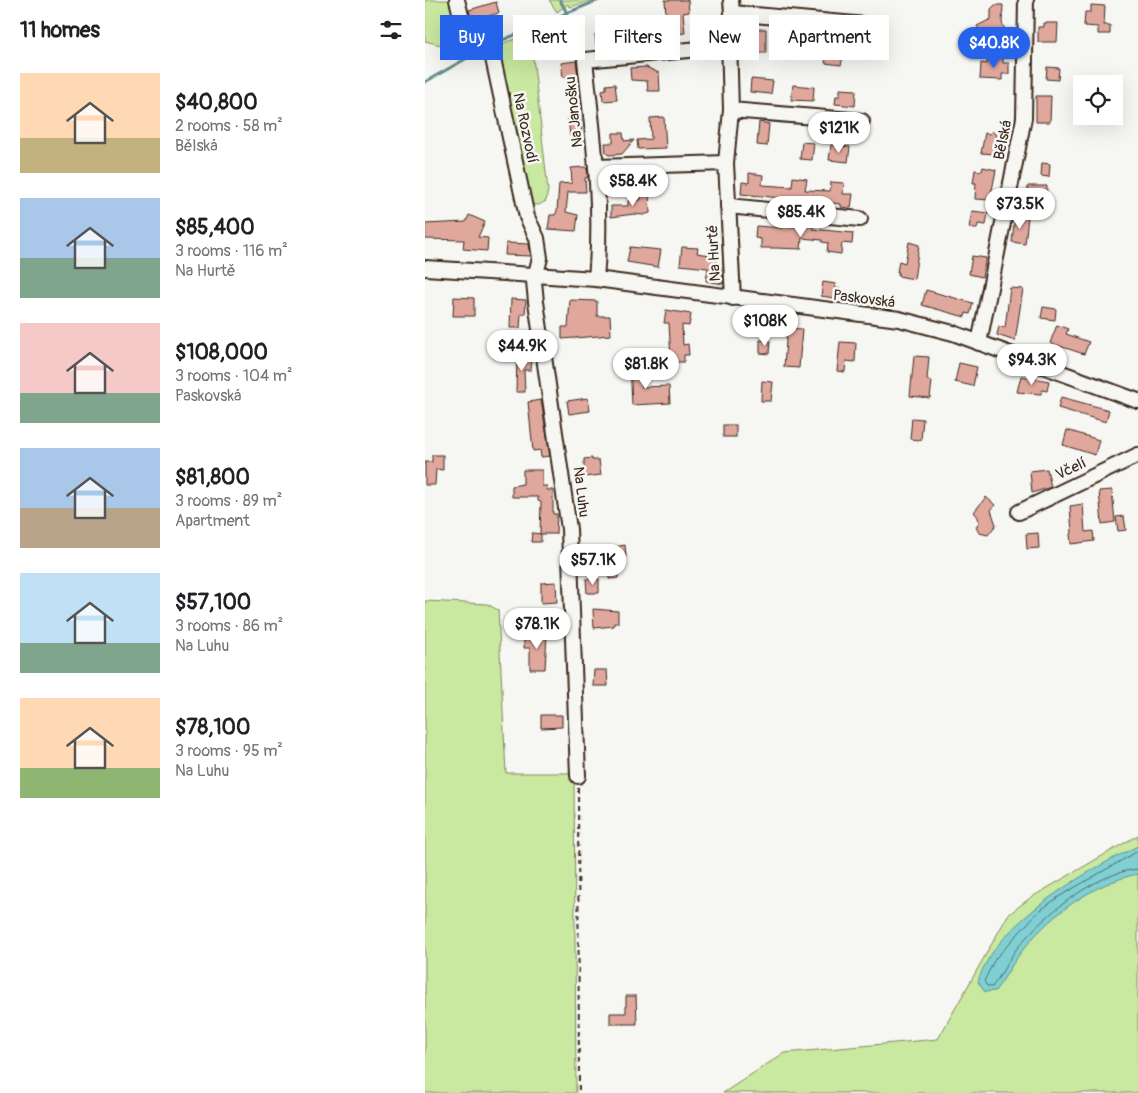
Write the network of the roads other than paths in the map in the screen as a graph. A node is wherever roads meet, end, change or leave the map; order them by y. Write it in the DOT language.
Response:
graph roads {
  1 [pos="457,0"];
  2 [pos="1026,0"];
  3 [pos="732,6"];
  4 [pos="795,15"];
  5 [pos="690,50"];
  6 [pos="729,60"];
  7 [pos="731,110"];
  8 [pos="862,121"];
  9 [pos="726,163"];
  10 [pos="596,167"];
  11 [pos="728,206"];
  12 [pos="860,219"];
  13 [pos="425,268"];
  14 [pos="537,274"];
  15 [pos="596,279"];
  16 [pos="733,298"];
  17 [pos="979,343"];
  18 [pos="1138,402"];
  19 [pos="1138,456"];
  20 [pos="1019,512"];
  21 [pos="578,776"];
  1 -- 14 [label="street, Na Rozvodí"];
  2 -- 17 [label="street, Bělská"];
  3 -- 4 [label="street, Na Hurtě"];
  5 -- 10 [label="street, Na Janošku"];
  6 -- 7 [label="street, Na Hurtě"];
  7 -- 8 [label="street"];
  7 -- 9 [label="street, Na Hurtě"];
  9 -- 10 [label="street"];
  9 -- 11 [label="street, Na Hurtě"];
  10 -- 15 [label="street, Na Janošku"];
  11 -- 12 [label="street, Na Hurtě"];
  11 -- 16 [label="street, Na Hurtě"];
  13 -- 14 [label="street, Paskovská"];
  14 -- 15 [label="street, Paskovská"];
  14 -- 21 [label="street, Na Luhu"];
  15 -- 16 [label="street, Paskovská"];
  16 -- 17 [label="street, Paskovská"];
  17 -- 18 [label="street, Paskovská"];
  19 -- 20 [label="street, Včelí"];
}
